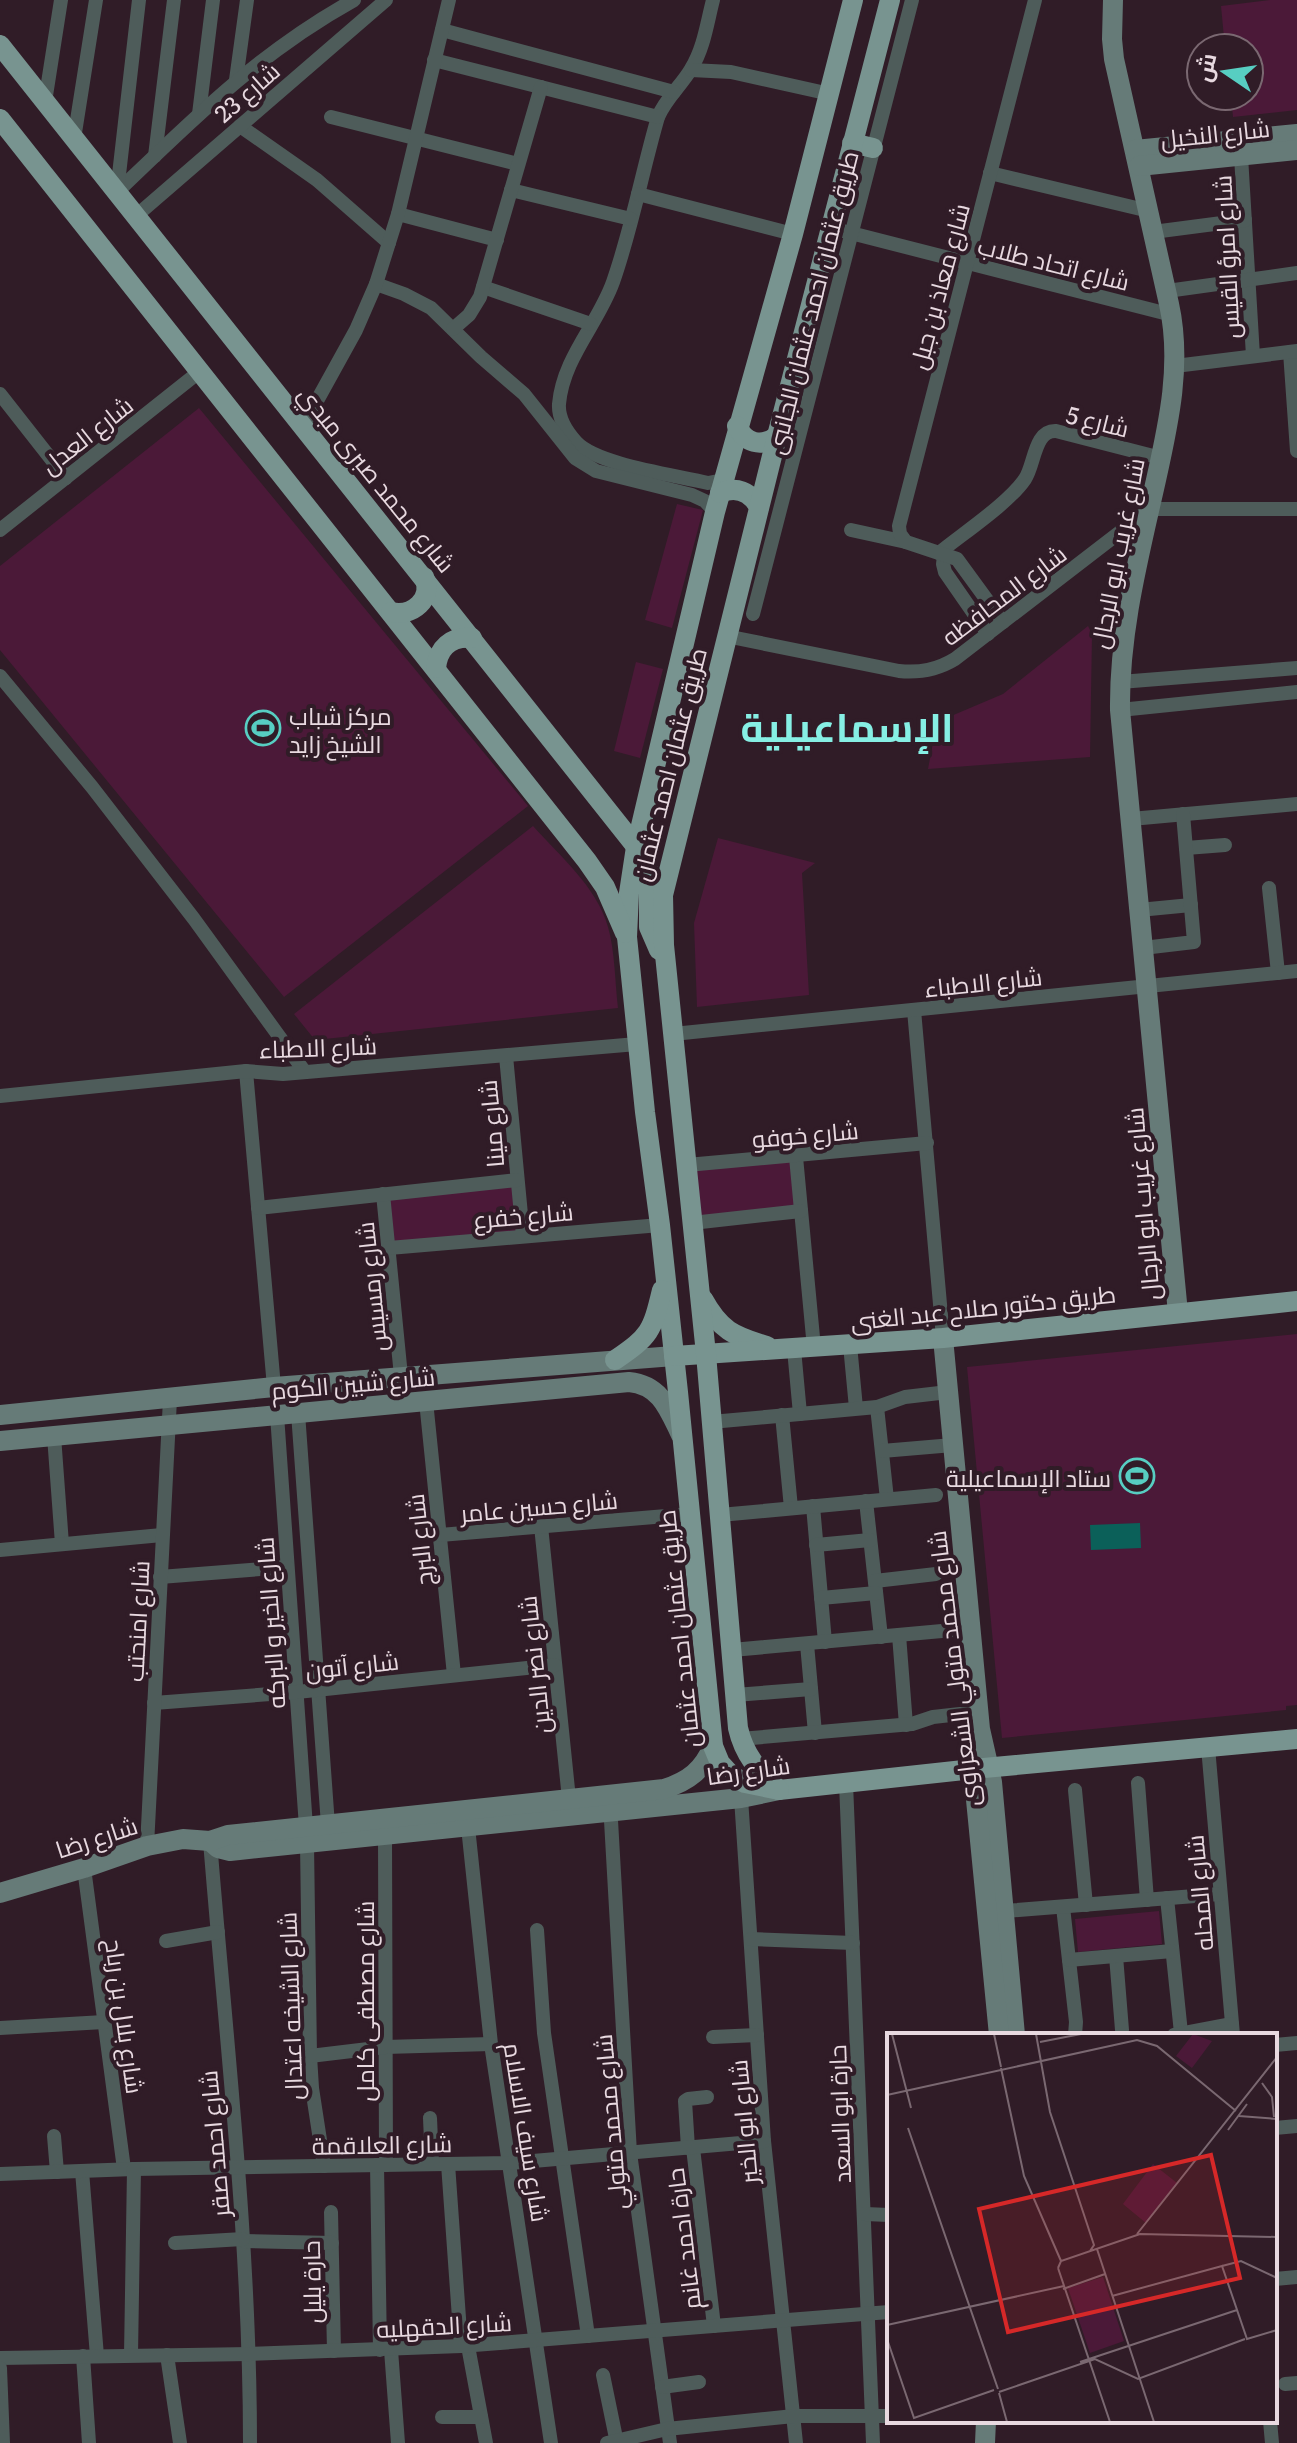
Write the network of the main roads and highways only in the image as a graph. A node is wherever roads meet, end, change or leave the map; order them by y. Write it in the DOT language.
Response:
graph roads {
  1 [pos="853,0"];
  2 [pos="890,0"];
  3 [pos="3,55"];
  4 [pos="0,119"];
  5 [pos="852,143"];
  6 [pos="873,148"];
  7 [pos="737,426"];
  8 [pos="777,436"];
  9 [pos="719,495"];
  10 [pos="759,507"];
  11 [pos="424,577"];
  12 [pos="391,612"];
  13 [pos="472,638"];
  14 [pos="436,668"];
  15 [pos="636,847"];
  16 [pos="627,937"];
  17 [pos="666,964"];
  18 [pos="680,1109"];
  19 [pos="645,1112"];
  20 [pos="665,1275"];
  21 [pos="700,1293"];
  22 [pos="1297,1301"];
  23 [pos="797,1349"];
  24 [pos="674,1356"];
  25 [pos="615,1360"];
  26 [pos="706,1362"];
  27 [pos="678,1392"];
  28 [pos="1297,1739"];
  29 [pos="742,1744"];
  30 [pos="716,1754"];
  31 [pos="779,1790"];
  1 -- 7 [label="main road, طريق عثمان احمد عثمان"];
  2 -- 5 [label="main road, طريق عثمان احمد عثمان"];
  3 -- 11 [label="main road, شارع محمد صبرى مبدي"];
  4 -- 12 [label="main road"];
  5 -- 6 [label="main road"];
  5 -- 8 [label="main road, طريق عثمان احمد عثمان"];
  7 -- 8 [label="main road"];
  7 -- 9 [label="main road, طريق عثمان احمد عثمان"];
  8 -- 10 [label="main road, طريق عثمان احمد عثمان"];
  9 -- 10 [label="main road"];
  9 -- 15 [label="main road, طريق عثمان احمد عثمان"];
  10 -- 17 [label="main road, طريق عثمان احمد عثمان"];
  11 -- 12 [label="main road"];
  11 -- 13 [label="main road, شارع محمد صبرى مبدي"];
  12 -- 14 [label="main road"];
  13 -- 14 [label="main road"];
  13 -- 15 [label="main road, شارع محمد صبرى مبدي"];
  14 -- 16 [label="main road"];
  15 -- 16 [label="main road, طريق عثمان احمد عثمان"];
  15 -- 17 [label="main road, شارع محمد صبرى مبدي"];
  16 -- 19 [label="main road, طريق عثمان احمد عثمان"];
  17 -- 18 [label="main road, طريق عثمان احمد عثمان"];
  18 -- 19 [label="main road"];
  18 -- 21 [label="main road, طريق عثمان احمد عثمان"];
  19 -- 20 [label="main road, طريق عثمان احمد عثمان"];
  20 -- 24 [label="main road, طريق عثمان احمد عثمان"];
  20 -- 25 [label="main road"];
  21 -- 23 [label="main road"];
  21 -- 26 [label="main road, طريق عثمان احمد عثمان"];
  22 -- 23 [label="main road, طريق دكتور صلاح عبد الغنى"];
  23 -- 26 [label="main road, طريق دكتور صلاح عبد الغنى"];
  24 -- 26 [label="main road"];
  24 -- 27 [label="main road, طريق عثمان احمد عثمان"];
  26 -- 27 [label="main road"];
  26 -- 29 [label="main road, طريق عثمان احمد عثمان"];
  27 -- 30 [label="main road, طريق عثمان احمد عثمان"];
  28 -- 31 [label="main road, شارع رضا"];
  29 -- 30 [label="main road"];
  29 -- 31 [label="main road"];
  30 -- 31 [label="main road, طريق عثمان احمد عثمان"];
}
